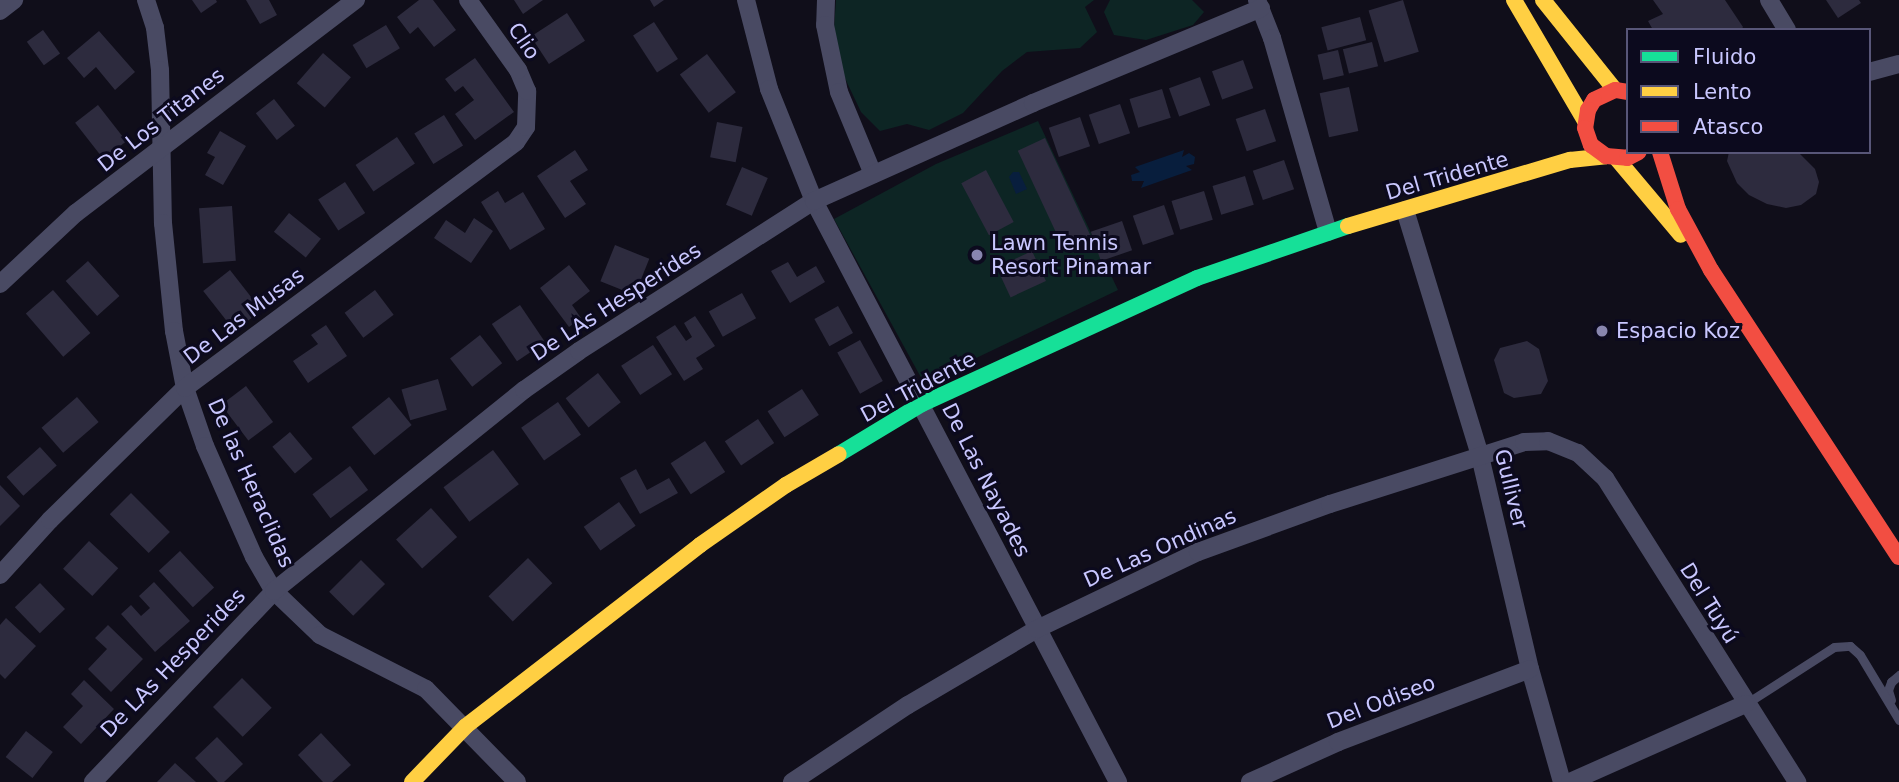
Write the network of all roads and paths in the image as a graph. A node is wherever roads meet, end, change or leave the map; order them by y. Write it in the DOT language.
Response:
graph roads {
  1 [pos="14,0"];
  2 [pos="146,0"];
  3 [pos="356,0"];
  4 [pos="468,0"];
  5 [pos="746,0"];
  6 [pos="826,0"];
  7 [pos="1514,0"];
  8 [pos="1543,0"];
  9 [pos="1769,0"];
  10 [pos="1259,4"];
  11 [pos="0,11"];
  12 [pos="1786,28"];
  13 [pos="1899,64"];
  14 [pos="1871,71"];
  15 [pos="1621,91"];
  16 [pos="529,113"];
  17 [pos="1585,124"];
  18 [pos="162,150"];
  19 [pos="1630,154"];
  20 [pos="1661,154"];
  21 [pos="1612,158"];
  22 [pos="873,174"];
  23 [pos="1525,175"];
  24 [pos="814,201"];
  25 [pos="1405,210"];
  26 [pos="1328,232"];
  27 [pos="1711,270"];
  28 [pos="0,284"];
  29 [pos="185,388"];
  30 [pos="922,404"];
  31 [pos="1578,453"];
  32 [pos="1480,456"];
  33 [pos="1899,557"];
  34 [pos="0,575"];
  35 [pos="274,591"];
  36 [pos="1037,629"];
  37 [pos="1530,669"];
  38 [pos="1899,675"];
  39 [pos="1745,704"];
  40 [pos="1899,713"];
  41 [pos="1899,720"];
  42 [pos="466,726"];
  43 [pos="93,782"];
  44 [pos="412,782"];
  45 [pos="517,782"];
  46 [pos="792,782"];
  47 [pos="1118,782"];
  48 [pos="1250,782"];
  49 [pos="1562,782"];
  50 [pos="1570,782"];
  51 [pos="1797,782"];
  1 -- 11 [label="street"];
  2 -- 18 [label="street, De las Heraclidas"];
  3 -- 18 [label="street, De Los Titanes"];
  4 -- 16 [label="street, Clio"];
  5 -- 24 [label="street, De Las Nayades"];
  6 -- 22 [label="street"];
  7 -- 17 [label="main road"];
  8 -- 15 [label="main road"];
  9 -- 12 [label="street"];
  10 -- 22 [label="street, De LAs Hesperides"];
  10 -- 26 [label="street"];
  13 -- 14 [label="street"];
  15 -- 17 [label="main road, Del Tridente"];
  16 -- 29 [label="street, De Las Musas"];
  17 -- 21 [label="main road"];
  17 -- 23 [label="main road, Del Tridente"];
  18 -- 28 [label="street, De Los Titanes"];
  18 -- 29 [label="street, De las Heraclidas"];
  19 -- 21 [label="main road, Del Tridente"];
  20 -- 27 [label="main road"];
  21 -- 23 [label="main road, Del Tridente"];
  21 -- 27 [label="main road"];
  22 -- 24 [label="street, De LAs Hesperides"];
  23 -- 25 [label="main road, Del Tridente"];
  24 -- 30 [label="street, De Las Nayades"];
  24 -- 35 [label="street, De LAs Hesperides"];
  25 -- 26 [label="main road, Del Tridente"];
  25 -- 32 [label="street, Gulliver"];
  26 -- 30 [label="main road, Del Tridente"];
  27 -- 33 [label="main road"];
  29 -- 34 [label="street, De Las Musas"];
  29 -- 35 [label="street, De las Heraclidas"];
  30 -- 36 [label="street, De Las Nayades"];
  30 -- 42 [label="main road, Del Tridente"];
  31 -- 32 [label="street, De Las Ondinas"];
  31 -- 39 [label="street, Del Tuyú"];
  32 -- 36 [label="street, De Las Ondinas"];
  32 -- 37 [label="street, Gulliver"];
  35 -- 42 [label="street, De las Heraclidas"];
  35 -- 43 [label="street, De LAs Hesperides"];
  36 -- 46 [label="street, De Las Ondinas"];
  36 -- 47 [label="street, De Las Nayades"];
  37 -- 48 [label="street, Del Odiseo"];
  37 -- 49 [label="street, Gulliver"];
  38 -- 40 [label="lane"];
  39 -- 41 [label="lane"];
  39 -- 50 [label="street"];
  39 -- 51 [label="street, Del Tuyú"];
  42 -- 44 [label="main road, Del Tridente"];
  42 -- 45 [label="street, De las Heraclidas"];
}
